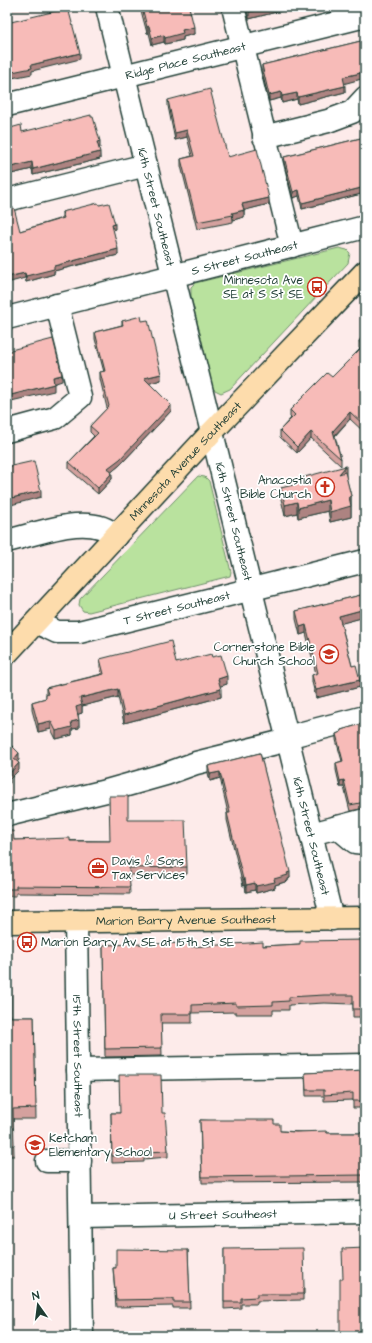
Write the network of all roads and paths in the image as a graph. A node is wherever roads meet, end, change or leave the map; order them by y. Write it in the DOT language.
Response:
graph roads {
  1 [pos="107,7"];
  2 [pos="233,7"];
  3 [pos="365,16"];
  4 [pos="242,47"];
  5 [pos="123,77"];
  6 [pos="365,98"];
  7 [pos="7,105"];
  8 [pos="264,137"];
  9 [pos="146,165"];
  10 [pos="7,200"];
  11 [pos="365,227"];
  12 [pos="292,246"];
  13 [pos="365,272"];
  14 [pos="172,276"];
  15 [pos="56,305"];
  16 [pos="7,318"];
  17 [pos="7,431"];
  18 [pos="211,433"];
  19 [pos="116,536"];
  20 [pos="7,542"];
  21 [pos="365,561"];
  22 [pos="250,589"];
  23 [pos="36,622"];
  24 [pos="7,653"];
  25 [pos="365,717"];
  26 [pos="287,738"];
  27 [pos="7,815"];
  28 [pos="365,820"];
  29 [pos="337,827"];
  30 [pos="311,834"];
  31 [pos="365,843"];
  32 [pos="365,918"];
  33 [pos="332,919"];
  34 [pos="76,920"];
  35 [pos="7,922"];
  36 [pos="365,1065"];
  37 [pos="78,1070"];
  38 [pos="80,1161"];
  39 [pos="48,1162"];
  40 [pos="365,1212"];
  41 [pos="81,1217"];
  42 [pos="82,1336"];
  1 -- 5 [label="street, 16th Street Southeast"];
  2 -- 4 [label="street"];
  3 -- 4 [label="street, Ridge Place Southeast"];
  4 -- 5 [label="street, Ridge Place Southeast"];
  4 -- 8 [label="street"];
  5 -- 7 [label="street, Ridge Place Southeast"];
  5 -- 9 [label="street, 16th Street Southeast"];
  6 -- 8 [label="street"];
  8 -- 12 [label="street"];
  9 -- 10 [label="street"];
  9 -- 14 [label="street, 16th Street Southeast"];
  11 -- 12 [label="street, S Street Southeast"];
  12 -- 14 [label="street, S Street Southeast"];
  13 -- 18 [label="main road, Minnesota Avenue Southeast"];
  14 -- 15 [label="street, S Street Southeast"];
  14 -- 18 [label="street, 16th Street Southeast"];
  15 -- 16 [label="street, S Street Southeast"];
  15 -- 17 [label="street"];
  18 -- 19 [label="main road, Minnesota Avenue Southeast"];
  18 -- 22 [label="street, 16th Street Southeast"];
  19 -- 20 [label="street"];
  19 -- 23 [label="main road, Minnesota Avenue Southeast"];
  21 -- 22 [label="street, T Street Southeast"];
  22 -- 23 [label="street, T Street Southeast"];
  22 -- 26 [label="street, 16th Street Southeast"];
  23 -- 24 [label="main road, Minnesota Avenue Southeast"];
  25 -- 26 [label="street"];
  26 -- 27 [label="street"];
  26 -- 30 [label="street, 16th Street Southeast"];
  28 -- 29 [label="street"];
  29 -- 30 [label="street"];
  29 -- 31 [label="street"];
  30 -- 33 [label="street, 16th Street Southeast"];
  32 -- 33 [label="main road, Marion Barry Avenue Southeast"];
  33 -- 34 [label="main road, Marion Barry Avenue Southeast"];
  34 -- 35 [label="main road, Marion Barry Avenue Southeast"];
  34 -- 37 [label="street, 15th Street Southeast"];
  36 -- 37 [label="street"];
  37 -- 38 [label="street, 15th Street Southeast"];
  38 -- 39 [label="street"];
  38 -- 41 [label="street, 15th Street Southeast"];
  40 -- 41 [label="street, U Street Southeast"];
  41 -- 42 [label="street, 15th Street Southeast"];
}
